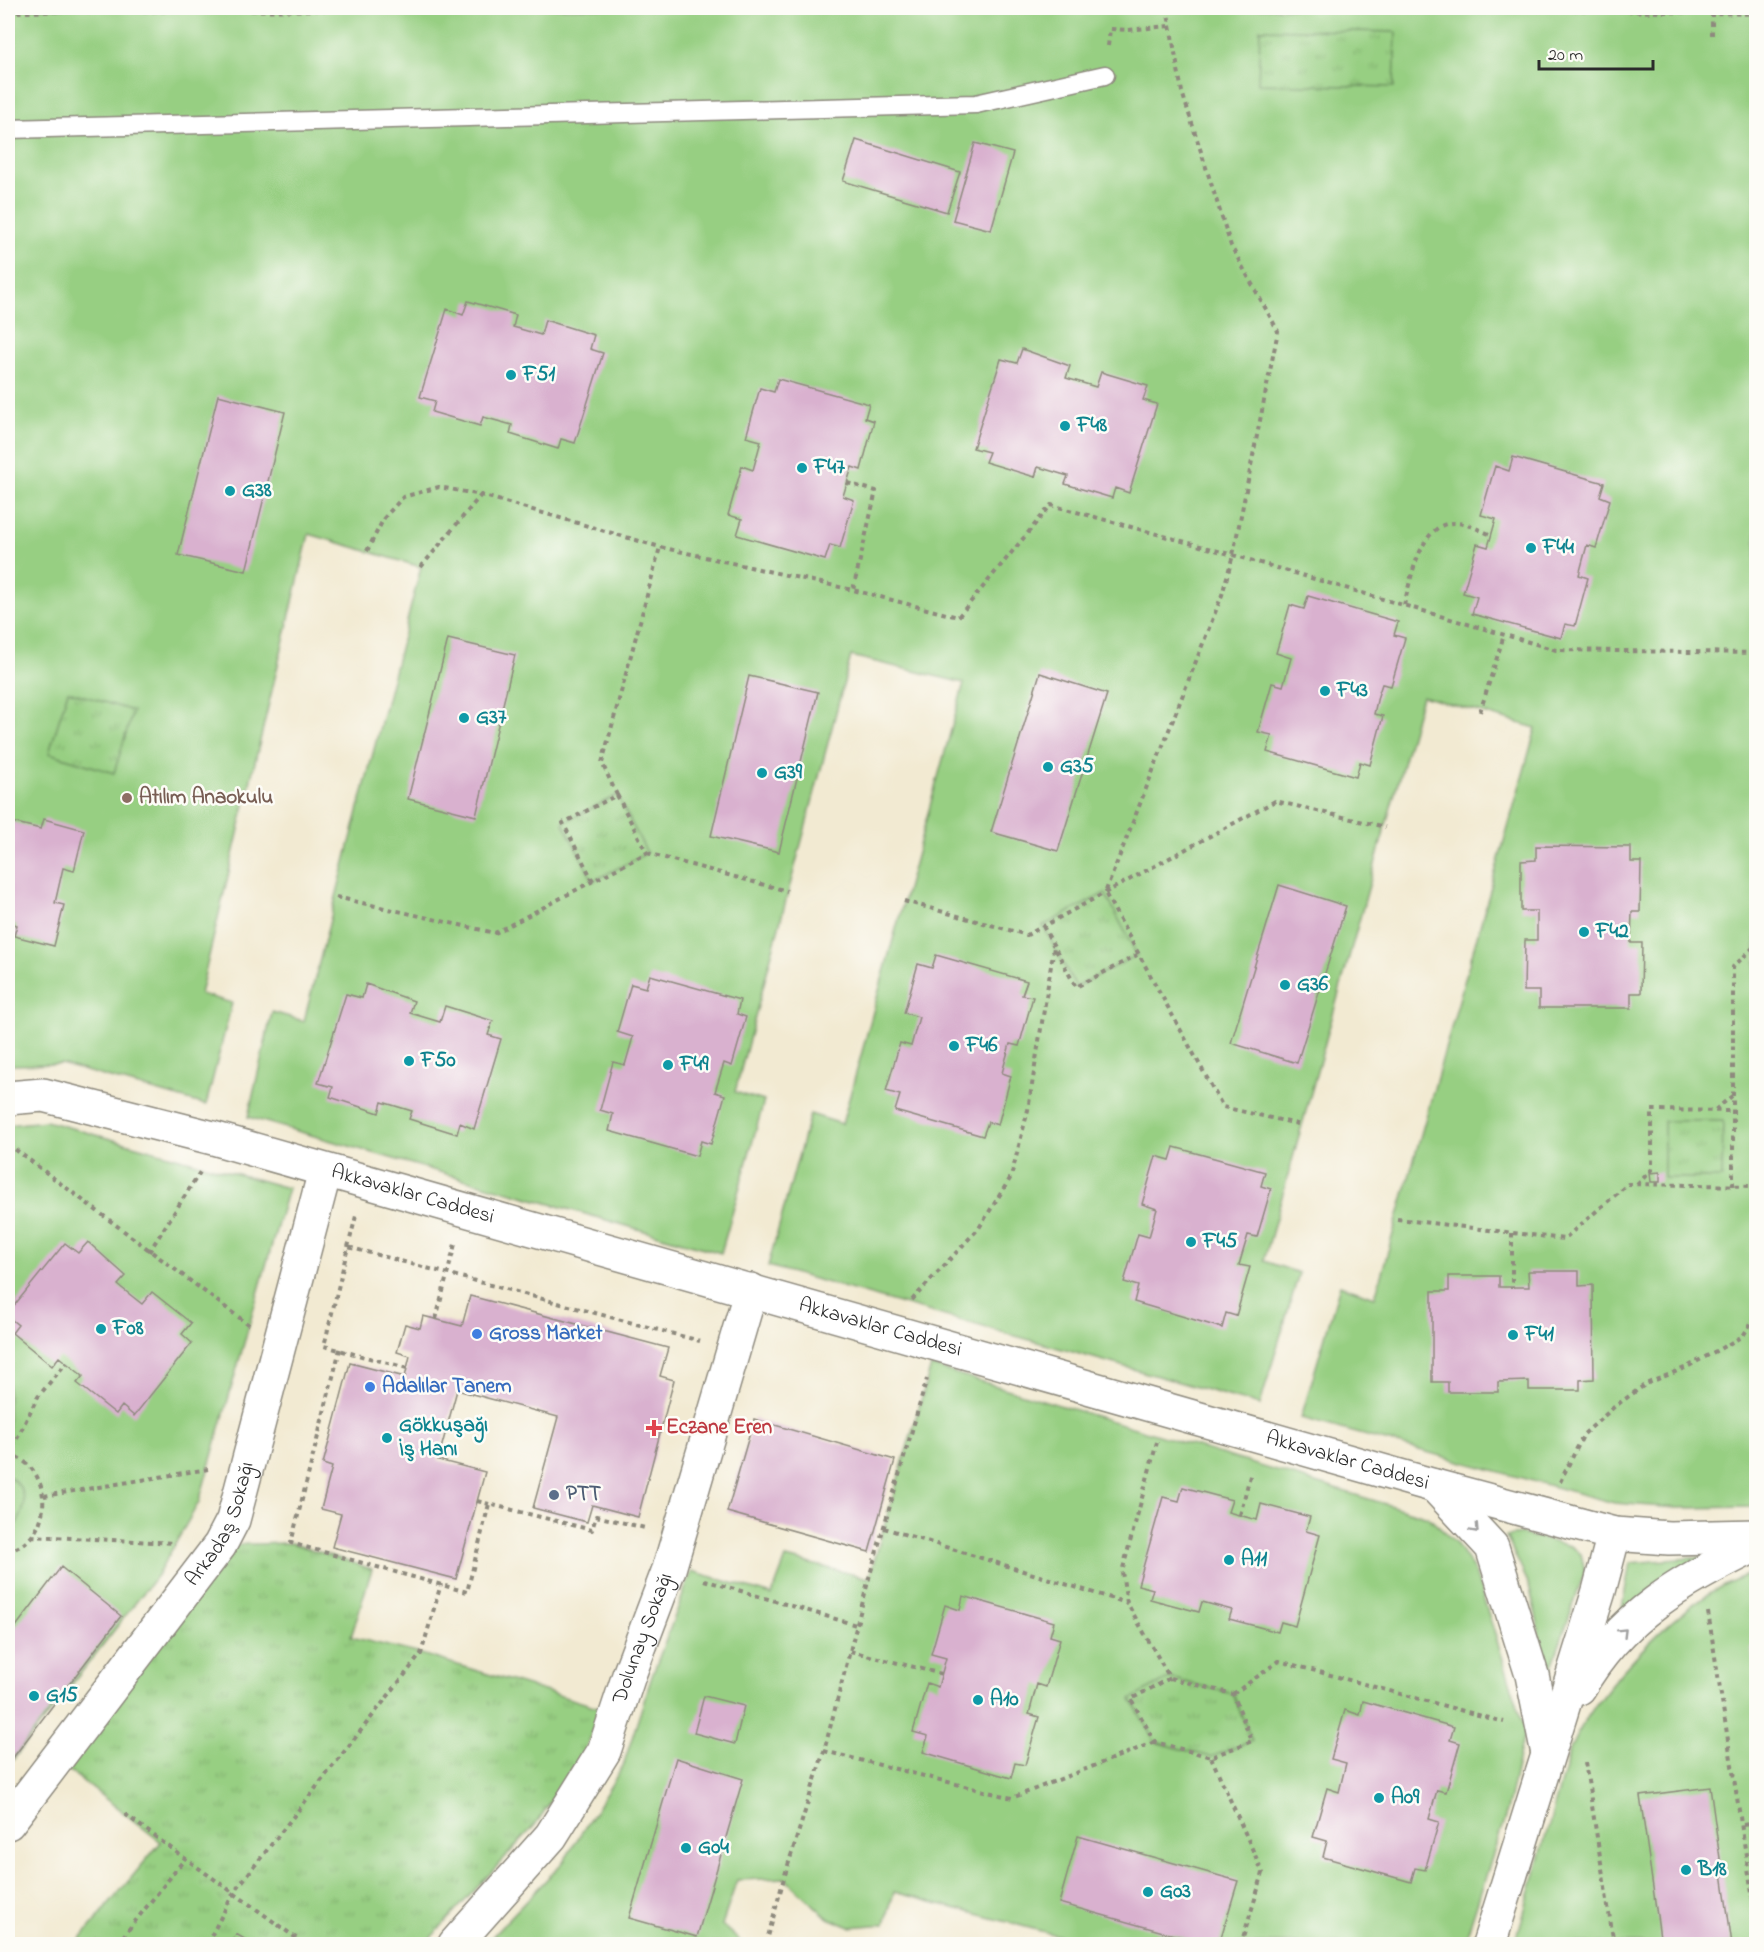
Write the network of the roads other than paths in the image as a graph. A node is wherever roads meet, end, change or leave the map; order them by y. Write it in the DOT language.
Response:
graph roads {
  1 [pos="1105,75"];
  2 [pos="8,129"];
  3 [pos="8,1098"];
  4 [pos="325,1171"];
  5 [pos="752,1290"];
  6 [pos="1435,1486"];
  7 [pos="1614,1534"];
  8 [pos="1756,1536"];
  9 [pos="1756,1545"];
  10 [pos="1547,1752"];
  11 [pos="8,1823"];
  12 [pos="455,1944"];
  13 [pos="1489,1944"];
  1 -- 2 [label="lane"];
  3 -- 4 [label="street, Akkavaklar Caddesi"];
  4 -- 5 [label="street, Akkavaklar Caddesi"];
  4 -- 11 [label="street, Arkadaş Sokağı"];
  5 -- 6 [label="street, Akkavaklar Caddesi"];
  5 -- 12 [label="street, Dolunay Sokağı"];
  6 -- 7 [label="street, Akkavaklar Caddesi"];
  6 -- 10 [label="street, one-way"];
  7 -- 8 [label="street, Akkavaklar Caddesi"];
  7 -- 10 [label="street"];
  10 -- 9 [label="street, one-way"];
  10 -- 13 [label="street"];
}
